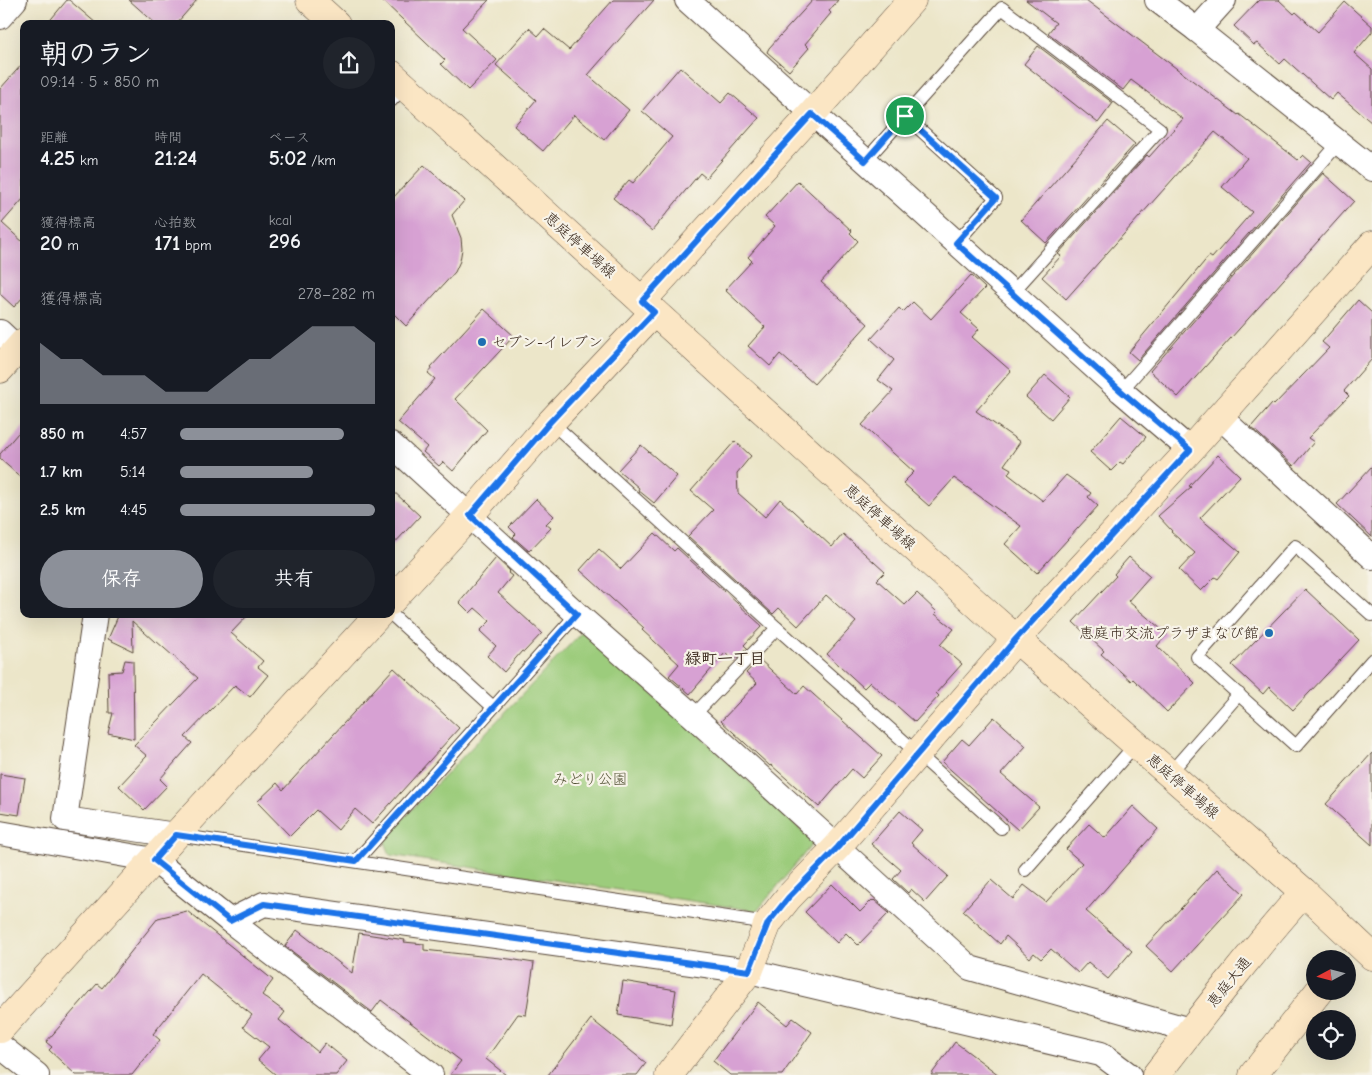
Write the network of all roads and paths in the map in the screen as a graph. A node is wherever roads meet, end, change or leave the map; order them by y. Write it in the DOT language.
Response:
graph roads {
  1 [pos="15,0"];
  2 [pos="687,0"];
  3 [pos="912,0"];
  4 [pos="1157,0"];
  5 [pos="1224,0"];
  6 [pos="312,7"];
  7 [pos="0,17"];
  8 [pos="330,20"];
  9 [pos="1197,30"];
  10 [pos="396,87"];
  11 [pos="812,114"];
  12 [pos="905,116"];
  13 [pos="1339,143"];
  14 [pos="865,161"];
  15 [pos="1372,169"];
  16 [pos="956,243"];
  17 [pos="1372,245"];
  18 [pos="1012,293"];
  19 [pos="648,306"];
  20 [pos="14,341"];
  21 [pos="0,370"];
  22 [pos="1121,391"];
  23 [pos="1220,416"];
  24 [pos="550,422"];
  25 [pos="395,448"];
  26 [pos="1190,450"];
  27 [pos="470,515"];
  28 [pos="1372,557"];
  29 [pos="395,597"];
  30 [pos="577,614"];
  31 [pos="1372,615"];
  32 [pos="94,618"];
  33 [pos="375,618"];
  34 [pos="395,618"];
  35 [pos="777,628"];
  36 [pos="1016,639"];
  37 [pos="1372,660"];
  38 [pos="1238,694"];
  39 [pos="493,708"];
  40 [pos="693,716"];
  41 [pos="1136,744"];
  42 [pos="918,753"];
  43 [pos="1169,774"];
  44 [pos="1002,828"];
  45 [pos="0,834"];
  46 [pos="176,835"];
  47 [pos="838,847"];
  48 [pos="154,860"];
  49 [pos="356,861"];
  50 [pos="1026,870"];
  51 [pos="1304,892"];
  52 [pos="230,921"];
  53 [pos="768,923"];
  54 [pos="1358,953"];
  55 [pos="749,971"];
  56 [pos="1312,1000"];
  57 [pos="0,1029"];
  58 [pos="1190,1030"];
  59 [pos="0,1046"];
  60 [pos="37,1075"];
  61 [pos="431,1075"];
  62 [pos="668,1075"];
  63 [pos="1129,1075"];
  64 [pos="1156,1075"];
  65 [pos="1253,1075"];
  1 -- 7 [label="street"];
  2 -- 11 [label="street"];
  3 -- 11 [label="street"];
  4 -- 9 [label="street"];
  5 -- 9 [label="street"];
  6 -- 8 [label="street"];
  9 -- 13 [label="street"];
  10 -- 19 [label="street, 恵庭停車場線"];
  11 -- 14 [label="street"];
  11 -- 19 [label="street"];
  12 -- 14 [label="lane"];
  12 -- 16 [label="lane"];
  12 -- 18 [label="lane"];
  13 -- 15 [label="street"];
  13 -- 22 [label="lane"];
  14 -- 16 [label="street"];
  16 -- 18 [label="street"];
  17 -- 23 [label="street"];
  18 -- 22 [label="street"];
  19 -- 24 [label="street"];
  19 -- 36 [label="street, 恵庭停車場線"];
  20 -- 21 [label="street"];
  22 -- 26 [label="street"];
  23 -- 26 [label="street"];
  23 -- 28 [label="street"];
  24 -- 27 [label="street"];
  24 -- 35 [label="lane"];
  25 -- 27 [label="street"];
  26 -- 36 [label="street"];
  27 -- 29 [label="street"];
  27 -- 30 [label="street"];
  30 -- 39 [label="lane"];
  30 -- 40 [label="street"];
  31 -- 38 [label="lane"];
  32 -- 46 [label="street"];
  33 -- 46 [label="street"];
  34 -- 39 [label="lane"];
  35 -- 40 [label="lane"];
  35 -- 42 [label="lane"];
  36 -- 41 [label="street, 恵庭停車場線"];
  36 -- 42 [label="street"];
  37 -- 38 [label="lane"];
  38 -- 43 [label="lane"];
  39 -- 49 [label="lane"];
  40 -- 47 [label="street"];
  41 -- 43 [label="street, 恵庭停車場線"];
  41 -- 50 [label="lane"];
  42 -- 44 [label="lane"];
  42 -- 47 [label="street"];
  43 -- 51 [label="street, 恵庭停車場線"];
  45 -- 48 [label="street"];
  46 -- 48 [label="street"];
  46 -- 49 [label="lane"];
  47 -- 53 [label="street"];
  47 -- 58 [label="street"];
  48 -- 52 [label="street"];
  48 -- 57 [label="street"];
  49 -- 53 [label="lane"];
  51 -- 54 [label="street, 恵庭停車場線"];
  51 -- 58 [label="street, 恵庭大通"];
  52 -- 55 [label="street"];
  52 -- 61 [label="street"];
  53 -- 55 [label="street"];
  55 -- 62 [label="street"];
  55 -- 63 [label="street"];
  56 -- 65 [label="street"];
  58 -- 64 [label="street, 恵庭大通"];
  59 -- 60 [label="street"];
}
